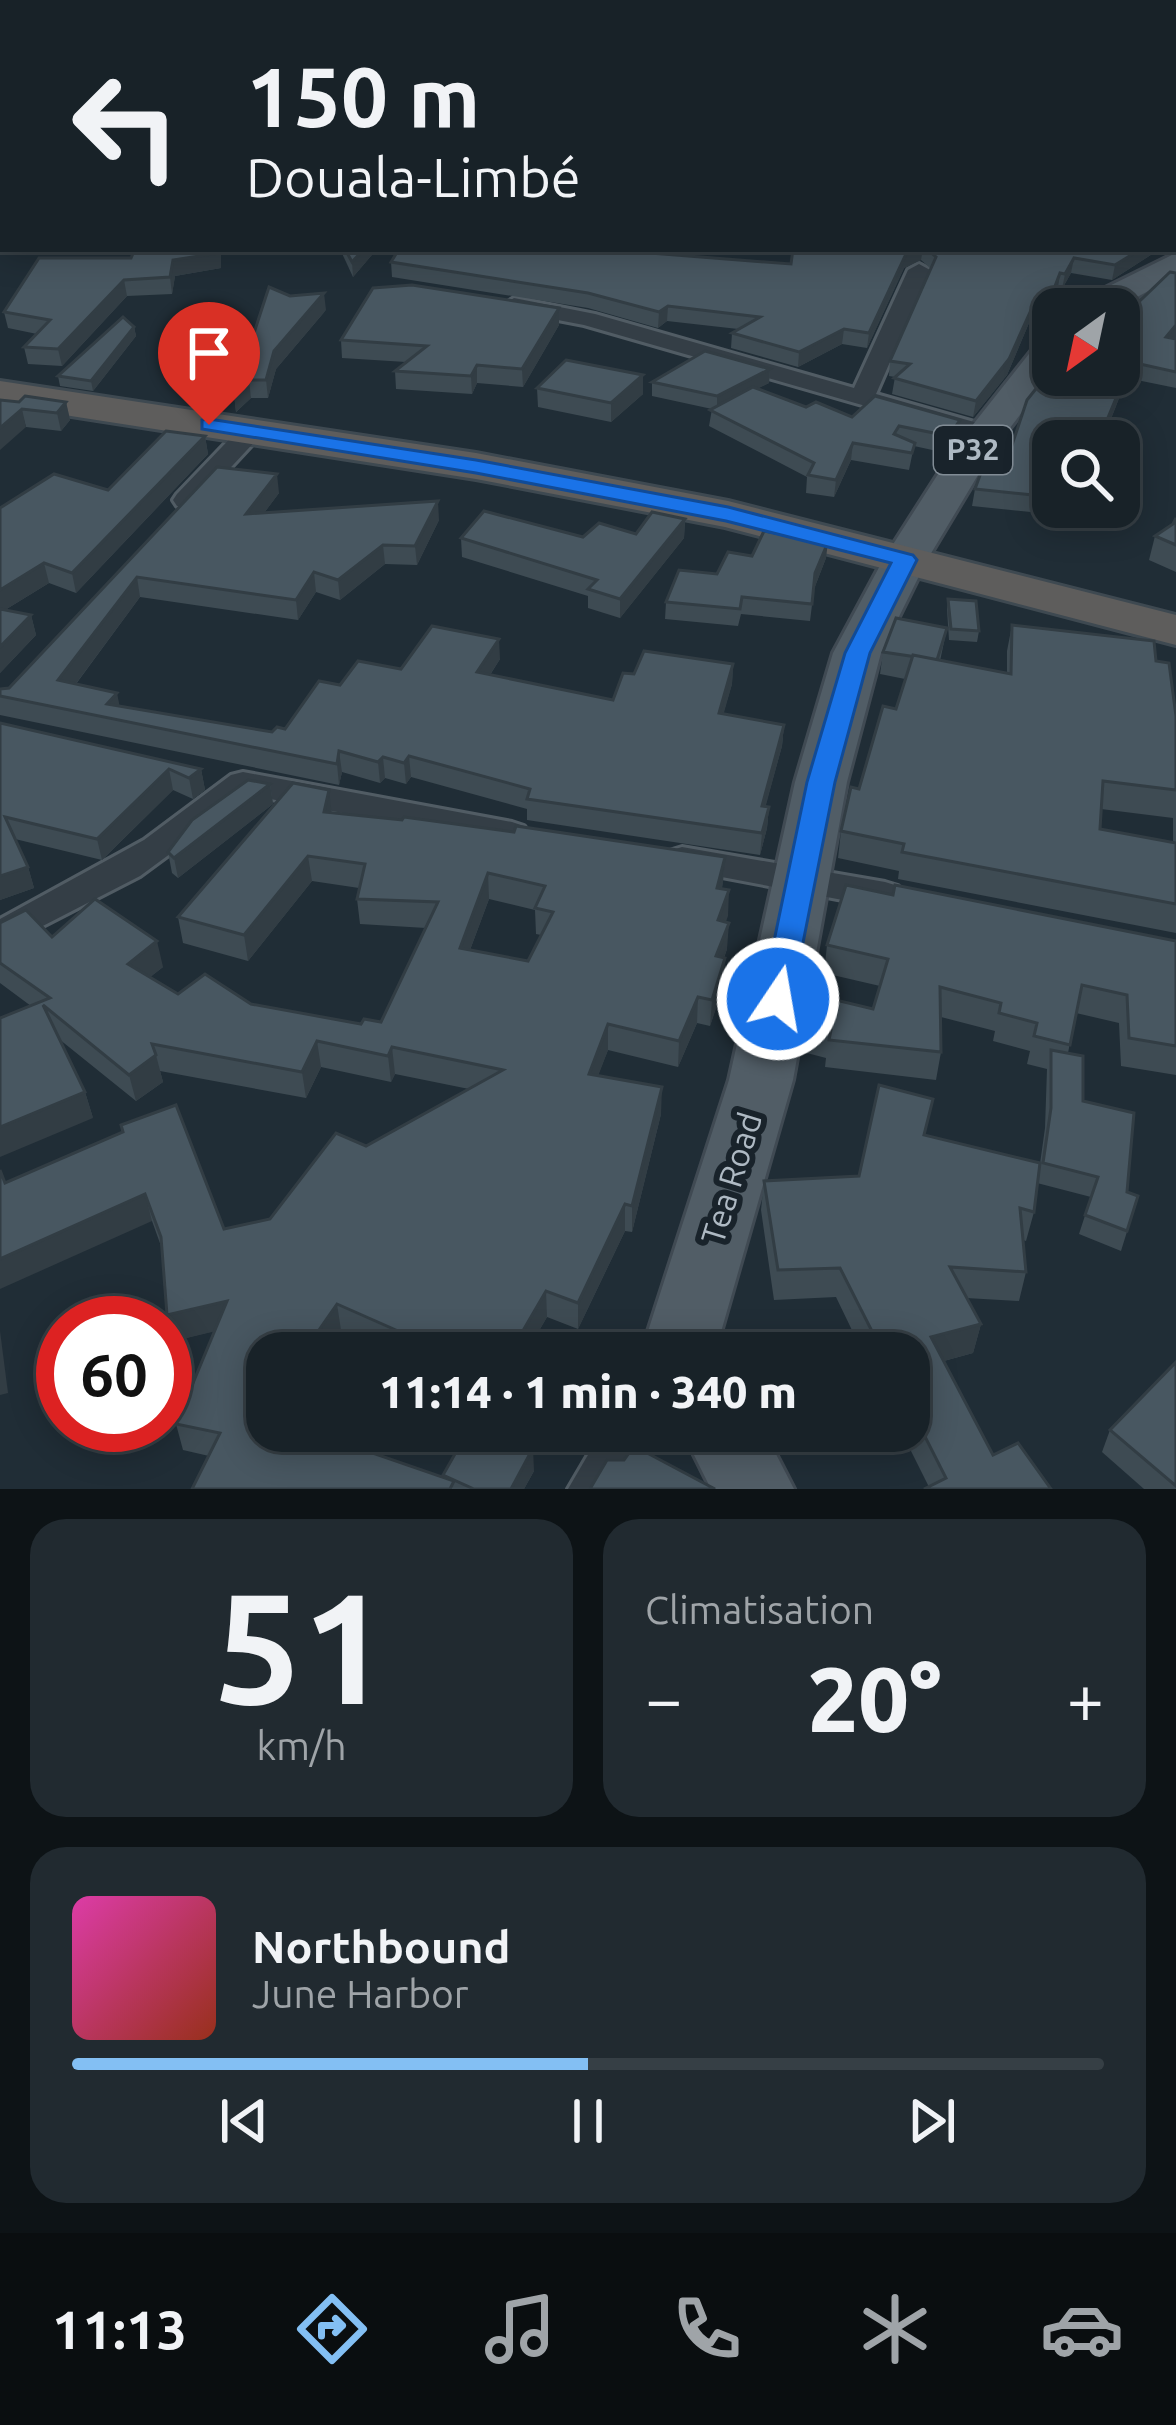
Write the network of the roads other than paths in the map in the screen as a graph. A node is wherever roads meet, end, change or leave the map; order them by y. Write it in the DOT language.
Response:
graph roads {
  1 [pos="1176,263"];
  2 [pos="919,270"];
  3 [pos="1129,288"];
  4 [pos="488,302"];
  5 [pos="1032,376"];
  6 [pos="0,393"];
  7 [pos="862,398"];
  8 [pos="251,431"];
  9 [pos="986,434"];
  10 [pos="174,514"];
  11 [pos="905,560"];
  12 [pos="1176,630"];
  13 [pos="197,774"];
  14 [pos="243,783"];
  15 [pos="536,837"];
  16 [pos="653,855"];
  17 [pos="805,878"];
  18 [pos="912,901"];
  19 [pos="0,935"];
  20 [pos="684,1332"];
  21 [pos="617,1452"];
  22 [pos="733,1452"];
  23 [pos="594,1489"];
  24 [pos="754,1489"];
  1 -- 3 [label="main road"];
  2 -- 7 [label="street"];
  4 -- 7 [label="street"];
  5 -- 9 [label="main road, Tea Road / P32"];
  6 -- 8 [label="highway"];
  7 -- 9 [label="street"];
  8 -- 10 [label="street"];
  8 -- 11 [label="highway"];
  9 -- 11 [label="main road, Tea Road / P32"];
  11 -- 12 [label="highway"];
  11 -- 17 [label="main road, Tea Road / P32"];
  13 -- 14 [label="street"];
  14 -- 15 [label="street"];
  14 -- 19 [label="street"];
  16 -- 17 [label="street"];
  17 -- 18 [label="street"];
  17 -- 20 [label="main road, Tea Road / P32"];
  21 -- 23 [label="street"];
  22 -- 24 [label="main road"];
}
